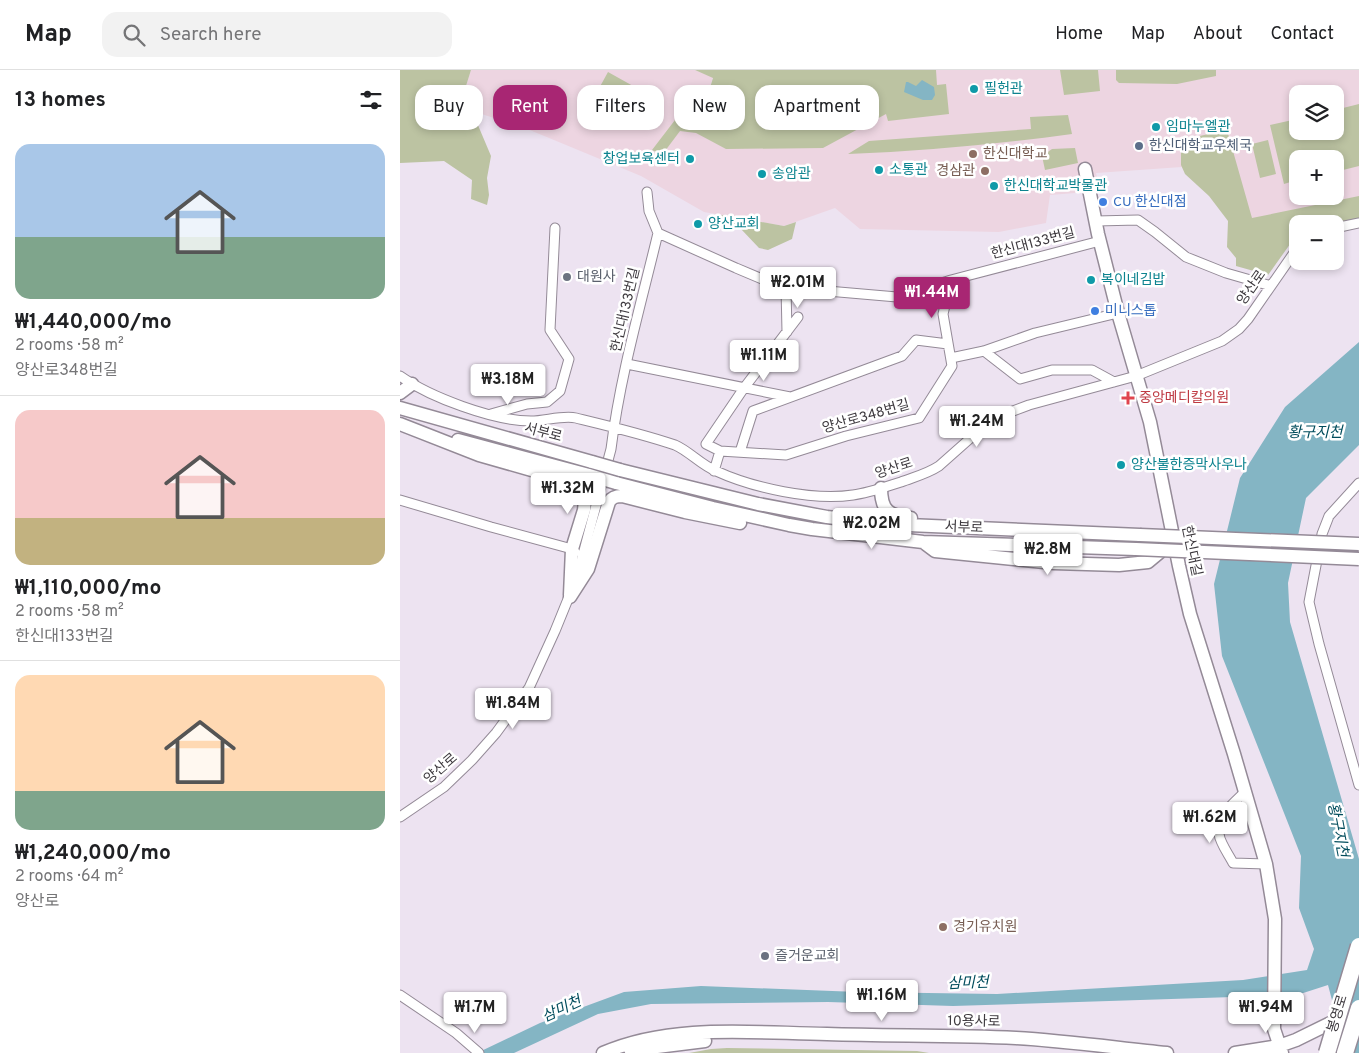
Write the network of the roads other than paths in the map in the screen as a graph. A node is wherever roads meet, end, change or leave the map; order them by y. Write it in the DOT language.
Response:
graph roads {
  1 [pos="1085,169"];
  2 [pos="647,192"];
  3 [pos="1096,220"];
  4 [pos="1359,222"];
  5 [pos="1344,226"];
  6 [pos="555,228"];
  7 [pos="658,233"];
  8 [pos="1100,241"];
  9 [pos="1289,260"];
  10 [pos="951,280"];
  11 [pos="1271,286"];
  12 [pos="786,287"];
  13 [pos="1118,313"];
  14 [pos="798,317"];
  15 [pos="786,332"];
  16 [pos="948,344"];
  17 [pos="984,351"];
  18 [pos="951,358"];
  19 [pos="627,364"];
  20 [pos="400,376"];
  21 [pos="1136,376"];
  22 [pos="1114,382"];
  23 [pos="412,384"];
  24 [pos="744,388"];
  25 [pos="400,393"];
  26 [pos="790,398"];
  27 [pos="400,408"];
  28 [pos="491,414"];
  29 [pos="400,424"];
  30 [pos="614,428"];
  31 [pos="720,451"];
  32 [pos="740,452"];
  33 [pos="591,468"];
  34 [pos="714,471"];
  35 [pos="1359,483"];
  36 [pos="881,488"];
  37 [pos="400,500"];
  38 [pos="812,529"];
  39 [pos="1023,531"];
  40 [pos="1174,538"];
  41 [pos="923,542"];
  42 [pos="1359,544"];
  43 [pos="572,549"];
  44 [pos="1359,559"];
  45 [pos="580,564"];
  46 [pos="570,597"];
  47 [pos="1359,785"];
  48 [pos="1245,792"];
  49 [pos="400,817"];
  50 [pos="1266,864"];
  51 [pos="1359,946"];
  52 [pos="400,995"];
  53 [pos="1359,1008"];
  54 [pos="1359,1017"];
  55 [pos="1304,1042"];
  56 [pos="1283,1051"];
  57 [pos="479,1053"];
  58 [pos="603,1053"];
  59 [pos="631,1053"];
  60 [pos="1082,1053"];
  61 [pos="1167,1053"];
  62 [pos="1241,1053"];
  63 [pos="1327,1053"];
  64 [pos="1345,1053"];
  1 -- 3 [label="main road, 한신대길"];
  2 -- 7 [label="street"];
  3 -- 8 [label="main road, 한신대길"];
  3 -- 11 [label="street"];
  4 -- 5 [label="street"];
  6 -- 28 [label="street"];
  7 -- 12 [label="street, 한신대133번길"];
  7 -- 19 [label="street, 한신대133번길"];
  8 -- 10 [label="street, 한신대133번길"];
  8 -- 13 [label="main road, 한신대길"];
  9 -- 11 [label="street, 양산로"];
  10 -- 12 [label="street, 한신대133번길"];
  10 -- 16 [label="street"];
  11 -- 21 [label="street, 양산로"];
  12 -- 15 [label="street"];
  13 -- 17 [label="street"];
  13 -- 21 [label="main road, 한신대길"];
  14 -- 15 [label="street"];
  15 -- 24 [label="street"];
  16 -- 18 [label="street"];
  16 -- 26 [label="street"];
  17 -- 18 [label="street"];
  17 -- 22 [label="street"];
  18 -- 32 [label="street, 양산로348번길"];
  19 -- 24 [label="street, 한신대133번길"];
  19 -- 30 [label="street, 한신대133번길"];
  20 -- 23 [label="street, 양산로"];
  21 -- 22 [label="street, 양산로"];
  21 -- 40 [label="main road, 한신대길"];
  22 -- 36 [label="street, 양산로"];
  23 -- 25 [label="main road"];
  23 -- 28 [label="street, 양산로"];
  24 -- 26 [label="street, 한신대133번길"];
  24 -- 31 [label="street"];
  26 -- 32 [label="street"];
  27 -- 33 [label="main road, 서부로"];
  28 -- 30 [label="street, 양산로"];
  29 -- 33 [label="main road, 서부로"];
  29 -- 43 [label="main road"];
  30 -- 34 [label="street, 양산로"];
  30 -- 45 [label="street, 한신대133번길"];
  31 -- 32 [label="street, 양산로348번길"];
  31 -- 34 [label="street"];
  33 -- 38 [label="main road, 서부로, bridge"];
  33 -- 39 [label="main road, 서부로, bridge"];
  34 -- 36 [label="street, 양산로"];
  35 -- 47 [label="street"];
  36 -- 39 [label="main road"];
  37 -- 43 [label="street"];
  38 -- 41 [label="main road, 서부로"];
  38 -- 46 [label="main road"];
  39 -- 42 [label="main road, 서부로, bridge"];
  40 -- 41 [label="main road"];
  40 -- 48 [label="main road, 한신대길"];
  41 -- 44 [label="main road, 서부로, bridge"];
  43 -- 45 [label="street"];
  43 -- 46 [label="main road"];
  45 -- 46 [label="street, 양산로"];
  46 -- 49 [label="street, 양산로"];
  48 -- 50 [label="main road, 한신대길"];
  48 -- 50 [label="street"];
  50 -- 56 [label="main road, 한신대길"];
  51 -- 63 [label="highway, 봉영로, bridge"];
  52 -- 57 [label="street"];
  53 -- 55 [label="main road, bridge"];
  53 -- 64 [label="highway, 봉영로, bridge"];
  54 -- 55 [label="main road, bridge"];
  55 -- 56 [label="main road"];
  56 -- 62 [label="main road"];
  58 -- 61 [label="main road, 10용사로"];
  59 -- 60 [label="main road, 10용사로"];
}
